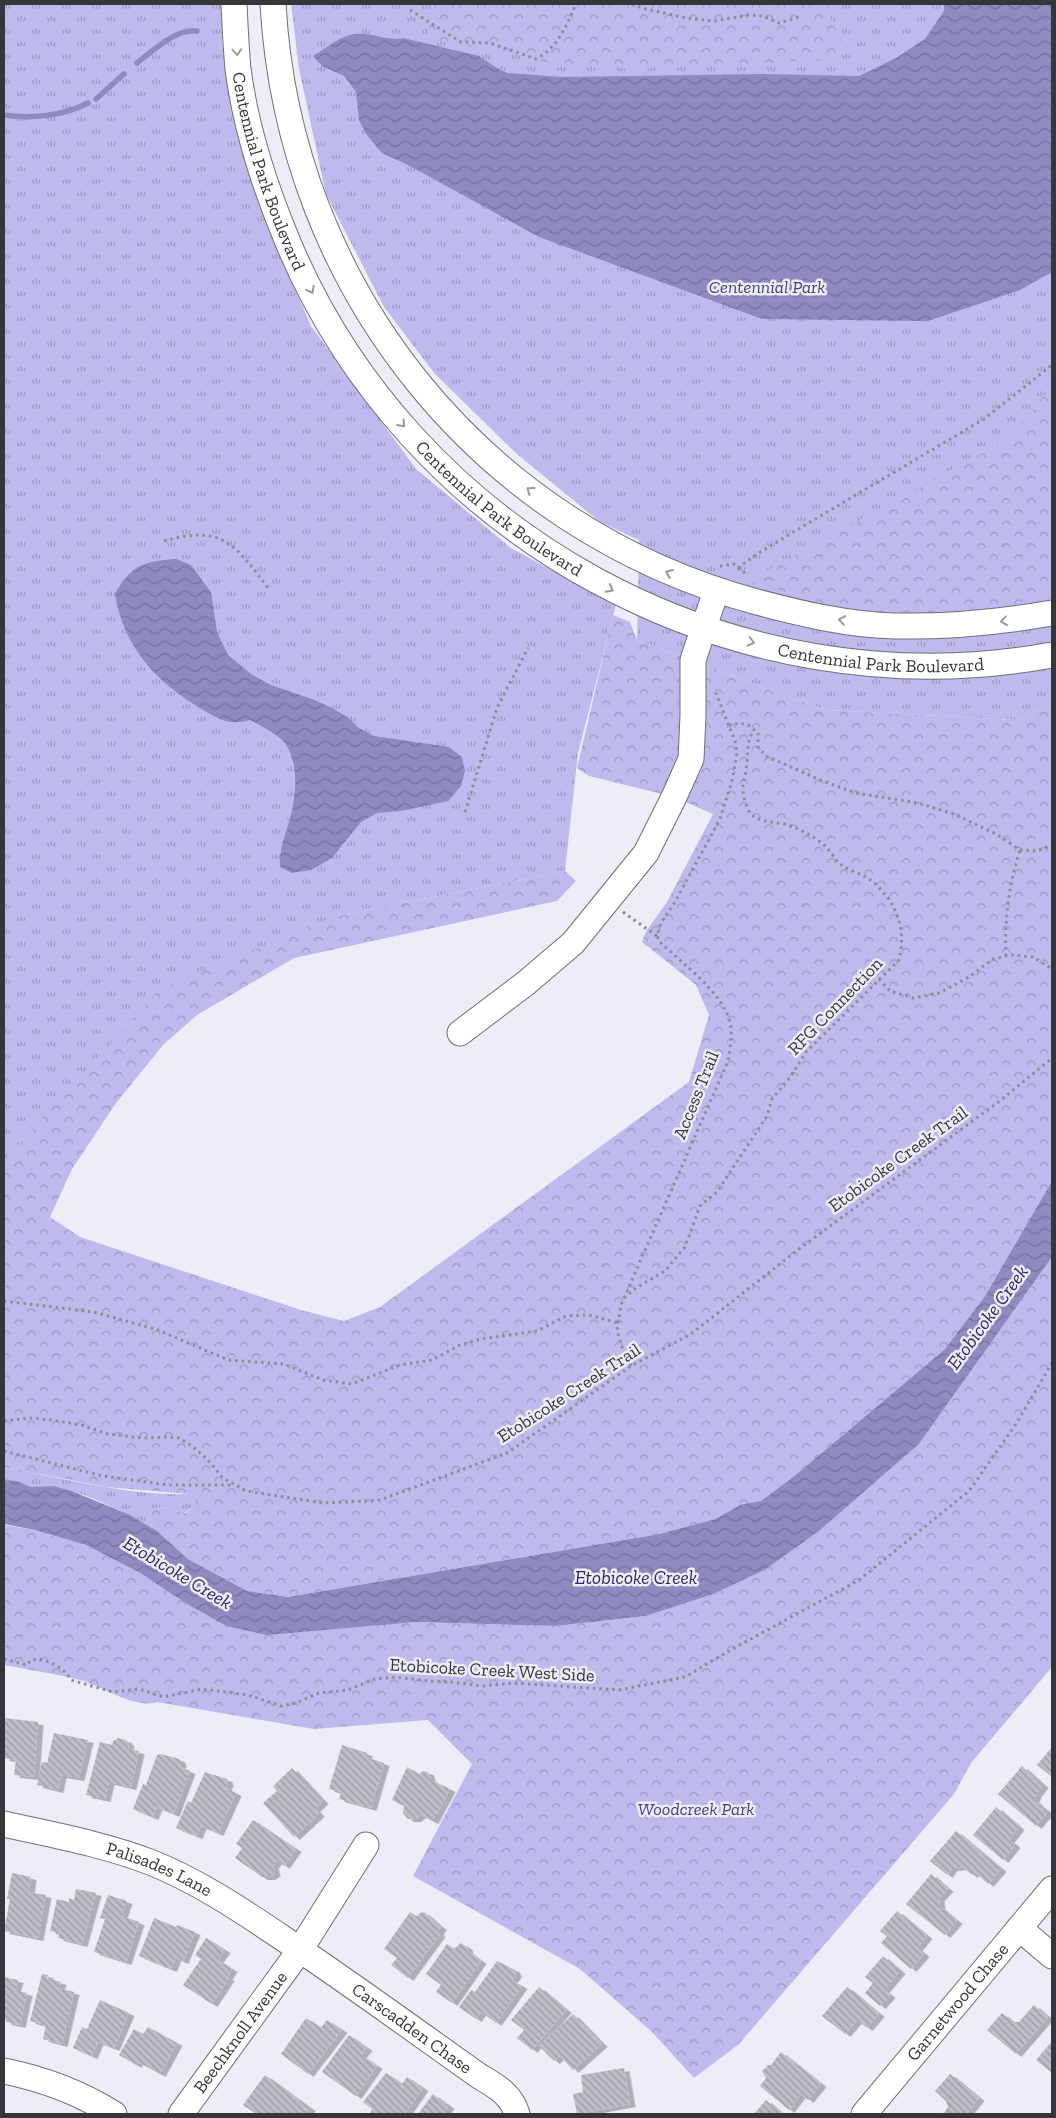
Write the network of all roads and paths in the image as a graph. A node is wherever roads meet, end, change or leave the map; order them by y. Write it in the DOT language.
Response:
graph roads {
  1 [pos="234,4"];
  2 [pos="273,4"];
  3 [pos="576,4"];
  4 [pos="632,4"];
  5 [pos="410,10"];
  6 [pos="802,16"];
  7 [pos="1052,365"];
  8 [pos="164,541"];
  9 [pos="739,568"];
  10 [pos="714,580"];
  11 [pos="268,589"];
  12 [pos="1052,612"];
  13 [pos="704,629"];
  14 [pos="528,648"];
  15 [pos="1052,655"];
  16 [pos="714,688"];
  17 [pos="729,726"];
  18 [pos="754,730"];
  19 [pos="465,812"];
  20 [pos="1052,846"];
  21 [pos="1020,850"];
  22 [pos="608,902"];
  23 [pos="657,936"];
  24 [pos="1006,956"];
  25 [pos="1052,969"];
  26 [pos="879,979"];
  27 [pos="460,1033"];
  28 [pos="1052,1058"];
  29 [pos="624,1299"];
  30 [pos="4,1301"];
  31 [pos="618,1323"];
  32 [pos="1052,1363"];
  33 [pos="631,1366"];
  34 [pos="4,1421"];
  35 [pos="4,1451"];
  36 [pos="234,1485"];
  37 [pos="4,1659"];
  38 [pos="4,1824"];
  39 [pos="366,1846"];
  40 [pos="1052,1889"];
  41 [pos="1019,1928"];
  42 [pos="300,1950"];
  43 [pos="1052,1956"];
  44 [pos="4,2071"];
  45 [pos="114,2114"];
  46 [pos="180,2114"];
  47 [pos="517,2114"];
  48 [pos="864,2114"];
  1 -- 13 [label="street, Centennial Park Boulevard, one-way"];
  10 -- 2 [label="street, Centennial Park Boulevard, one-way"];
  3 -- 5 [label="path"];
  4 -- 6 [label="path"];
  7 -- 9 [label="path"];
  8 -- 11 [label="path"];
  9 -- 10 [label="path"];
  9 -- 10 [label="path"];
  12 -- 10 [label="street, Centennial Park Boulevard, one-way"];
  10 -- 13 [label="street"];
  13 -- 15 [label="street, Centennial Park Boulevard, one-way"];
  13 -- 22 [label="street"];
  14 -- 19 [label="path"];
  16 -- 17 [label="path"];
  17 -- 18 [label="path"];
  17 -- 23 [label="path"];
  18 -- 21 [label="path"];
  18 -- 26 [label="path, RFG Connection"];
  20 -- 21 [label="path"];
  21 -- 24 [label="path"];
  22 -- 23 [label="path, Access Trail"];
  22 -- 27 [label="street"];
  23 -- 29 [label="path, Access Trail"];
  24 -- 25 [label="path"];
  24 -- 26 [label="path"];
  26 -- 29 [label="path, RFG Connection"];
  28 -- 33 [label="path, Etobicoke Creek Trail"];
  29 -- 31 [label="path, Access Trail"];
  30 -- 31 [label="path"];
  31 -- 33 [label="path, Access Trail"];
  32 -- 37 [label="path, Etobicoke Creek West Side"];
  33 -- 36 [label="path, Etobicoke Creek Trail"];
  34 -- 36 [label="path, Etobicoke Creek Trail"];
  35 -- 36 [label="path"];
  38 -- 42 [label="street, Palisades Lane"];
  39 -- 42 [label="street, Beechknoll Avenue"];
  40 -- 41 [label="street, Garnetwood Chase"];
  41 -- 43 [label="street"];
  41 -- 48 [label="street, Garnetwood Chase"];
  42 -- 46 [label="street, Beechknoll Avenue"];
  42 -- 47 [label="street, Carscadden Chase"];
  44 -- 45 [label="street"];
}
